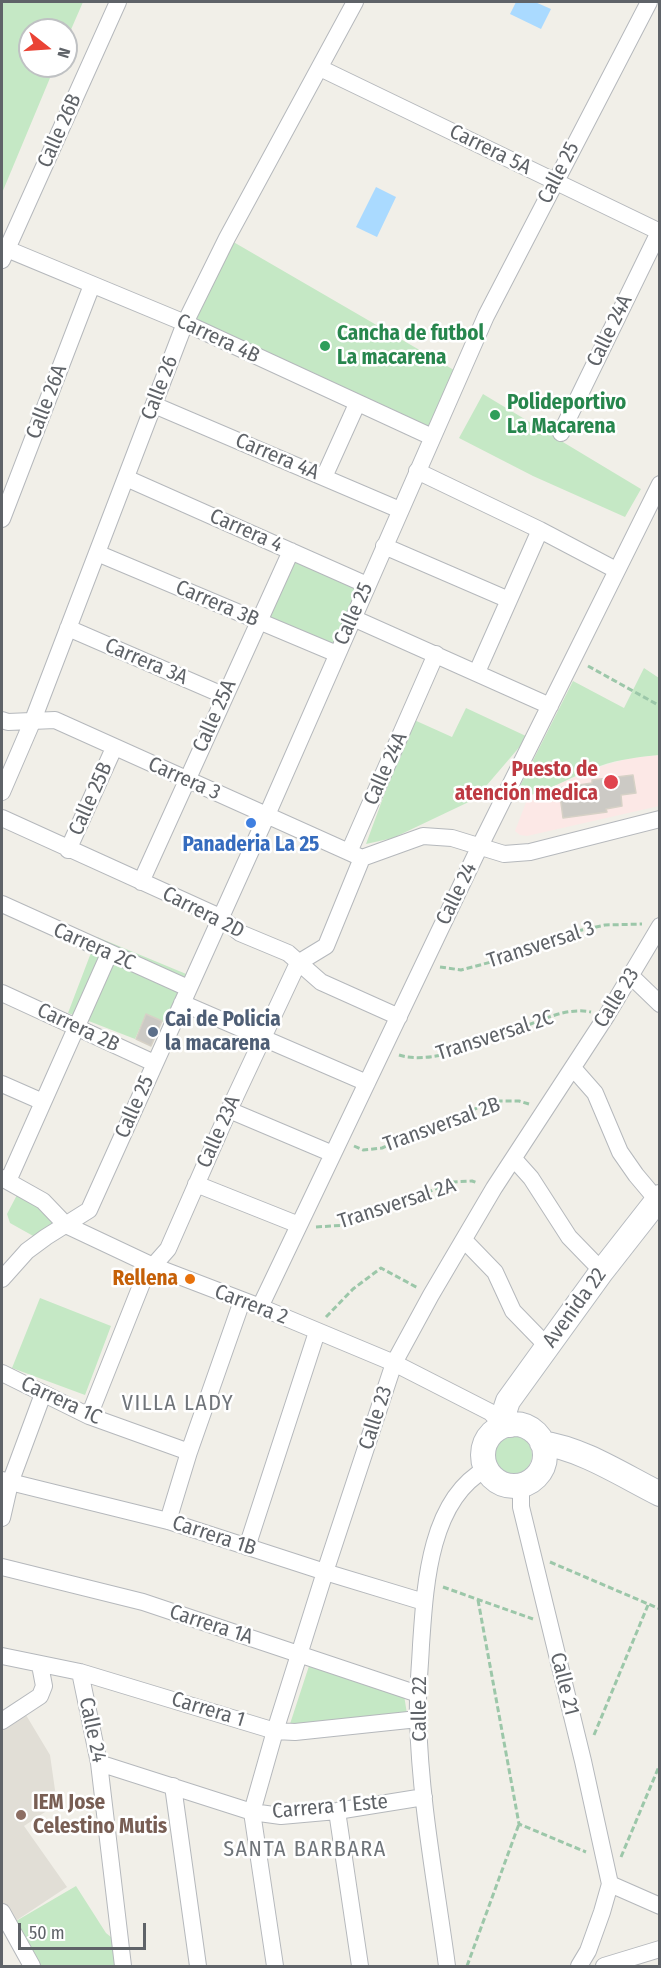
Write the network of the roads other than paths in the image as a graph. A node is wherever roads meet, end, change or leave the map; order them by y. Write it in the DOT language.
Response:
graph roads {
  1 [pos="118,2"];
  2 [pos="355,2"];
  3 [pos="649,2"];
  4 [pos="320,68"];
  5 [pos="554,182"];
  6 [pos="659,231"];
  7 [pos="3,252"];
  8 [pos="92,285"];
  9 [pos="185,323"];
  10 [pos="357,404"];
  11 [pos="154,405"];
  12 [pos="561,433"];
  13 [pos="432,437"];
  14 [pos="417,471"];
  15 [pos="324,477"];
  16 [pos="126,478"];
  17 [pos="660,484"];
  18 [pos="400,510"];
  19 [pos="2,519"];
  20 [pos="540,530"];
  21 [pos="384,546"];
  22 [pos="291,551"];
  23 [pos="97,553"];
  24 [pos="616,570"];
  25 [pos="367,585"];
  26 [pos="509,600"];
  27 [pos="353,618"];
  28 [pos="259,621"];
  29 [pos="68,628"];
  30 [pos="337,654"];
  31 [pos="436,654"];
  32 [pos="477,672"];
  33 [pos="225,696"];
  34 [pos="550,706"];
  35 [pos="2,720"];
  36 [pos="33,720"];
  37 [pos="114,748"];
  38 [pos="186,780"];
  39 [pos="2,792"];
  40 [pos="267,815"];
  41 [pos="2,818"];
  42 [pos="660,819"];
  43 [pos="479,848"];
  44 [pos="68,850"];
  45 [pos="356,855"];
  46 [pos="141,882"];
  47 [pos="2,904"];
  48 [pos="220,917"];
  49 [pos="654,925"];
  50 [pos="109,954"];
  51 [pos="298,963"];
  52 [pos="631,976"];
  53 [pos="2,993"];
  54 [pos="185,996"];
  55 [pos="660,1004"];
  56 [pos="399,1017"];
  57 [pos="76,1027"];
  58 [pos="262,1038"];
  59 [pos="154,1063"];
  60 [pos="573,1068"];
  61 [pos="367,1083"];
  62 [pos="2,1084"];
  63 [pos="43,1102"];
  64 [pos="229,1110"];
  65 [pos="336,1147"];
  66 [pos="514,1159"];
  67 [pos="5,1179"];
  68 [pos="196,1184"];
  69 [pos="658,1199"];
  70 [pos="66,1225"];
  71 [pos="299,1225"];
  72 [pos="464,1240"];
  73 [pos="153,1266"];
  74 [pos="602,1271"];
  75 [pos="2,1279"];
  76 [pos="242,1301"];
  77 [pos="260,1307"];
  78 [pos="317,1332"];
  79 [pos="547,1346"];
  80 [pos="394,1363"];
  81 [pos="2,1373"];
  82 [pos="43,1394"];
  83 [pos="89,1416"];
  84 [pos="507,1425"];
  85 [pos="542,1443"];
  86 [pos="189,1452"];
  87 [pos="486,1469"];
  88 [pos="6,1482"];
  89 [pos="520,1485"];
  90 [pos="660,1494"];
  91 [pos="2,1518"];
  92 [pos="168,1521"];
  93 [pos="247,1547"];
  94 [pos="2,1567"];
  95 [pos="325,1572"];
  96 [pos="424,1602"];
  97 [pos="300,1654"];
  98 [pos="2,1656"];
  99 [pos="40,1665"];
  100 [pos="80,1672"];
  101 [pos="418,1694"];
  102 [pos="418,1719"];
  103 [pos="2,1721"];
  104 [pos="275,1731"];
  105 [pos="99,1763"];
  106 [pos="173,1786"];
  107 [pos="424,1797"];
  108 [pos="337,1811"];
  109 [pos="252,1812"];
  110 [pos="610,1884"];
  111 [pos="660,1905"];
  112 [pos="4,1923"];
  113 [pos="660,1949"];
  114 [pos="32,1966"];
  115 [pos="123,1966"];
  116 [pos="198,1966"];
  117 [pos="275,1966"];
  118 [pos="360,1966"];
  119 [pos="447,1966"];
  120 [pos="579,1966"];
  121 [pos="604,1966"];
  1 -- 7 [label="street, Calle 26B"];
  2 -- 4 [label="street, Calle 26"];
  3 -- 5 [label="street, Calle 25"];
  4 -- 5 [label="street, Carrera 5A"];
  4 -- 9 [label="street, Calle 26"];
  5 -- 6 [label="street, Carrera 5A"];
  5 -- 13 [label="street, Calle 25"];
  6 -- 12 [label="street, Calle 24A"];
  7 -- 8 [label="street, Carrera 4B"];
  8 -- 9 [label="street, Carrera 4B"];
  8 -- 19 [label="street, Calle 26A"];
  9 -- 10 [label="street, Carrera 4B"];
  9 -- 11 [label="street, Calle 26"];
  10 -- 13 [label="street, Carrera 4B"];
  10 -- 15 [label="street"];
  11 -- 15 [label="street, Carrera 4A"];
  11 -- 16 [label="street, Calle 26"];
  13 -- 14 [label="street, Calle 25"];
  14 -- 18 [label="street, Calle 25"];
  14 -- 20 [label="street"];
  15 -- 18 [label="street, Carrera 4A"];
  16 -- 22 [label="street, Carrera 4"];
  16 -- 23 [label="street, Calle 26"];
  17 -- 24 [label="street, Calle 24"];
  18 -- 21 [label="street, Calle 25"];
  20 -- 24 [label="street"];
  20 -- 26 [label="street"];
  21 -- 25 [label="street, Calle 25"];
  21 -- 26 [label="street"];
  22 -- 25 [label="street, Carrera 4"];
  22 -- 28 [label="street, Calle 25A"];
  23 -- 28 [label="street, Carrera 3B"];
  23 -- 29 [label="street, Calle 26"];
  24 -- 34 [label="street, Calle 24"];
  25 -- 27 [label="street, Calle 25"];
  26 -- 32 [label="street"];
  27 -- 30 [label="street, Calle 25"];
  27 -- 31 [label="street"];
  28 -- 30 [label="street, Carrera 3B"];
  28 -- 33 [label="street, Calle 25A"];
  29 -- 33 [label="street, Carrera 3A"];
  29 -- 36 [label="street, Calle 26"];
  30 -- 40 [label="street, Calle 25"];
  31 -- 32 [label="street"];
  31 -- 45 [label="street, Calle 24A"];
  32 -- 34 [label="street"];
  33 -- 38 [label="street, Calle 25A"];
  34 -- 43 [label="street, Calle 24"];
  35 -- 36 [label="street, Carrera 3"];
  36 -- 37 [label="street, Carrera 3"];
  36 -- 39 [label="street, Calle 26"];
  37 -- 38 [label="street, Carrera 3"];
  37 -- 44 [label="street, Calle 25B"];
  38 -- 40 [label="street, Carrera 3"];
  38 -- 46 [label="street, Calle 25A"];
  40 -- 45 [label="street, Carrera 3"];
  40 -- 48 [label="street, Calle 25"];
  41 -- 44 [label="street, Carrera 2D"];
  42 -- 43 [label="street"];
  43 -- 45 [label="street"];
  43 -- 56 [label="street, Calle 24"];
  44 -- 46 [label="street, Carrera 2D"];
  45 -- 51 [label="street"];
  46 -- 48 [label="street, Carrera 2D"];
  47 -- 50 [label="street, Carrera 2C"];
  48 -- 51 [label="street, Carrera 2D"];
  48 -- 54 [label="street, Calle 25"];
  49 -- 52 [label="street, Calle 23"];
  50 -- 54 [label="street, Carrera 2C"];
  50 -- 57 [label="street"];
  51 -- 56 [label="street, Carrera 2D"];
  51 -- 58 [label="street, Calle 23A"];
  52 -- 55 [label="street"];
  52 -- 60 [label="street, Calle 23"];
  53 -- 57 [label="street, Carrera 2B"];
  54 -- 58 [label="street, Carrera 2C"];
  54 -- 59 [label="street, Calle 25"];
  56 -- 61 [label="street, Calle 24"];
  57 -- 59 [label="street, Carrera 2B"];
  57 -- 63 [label="street"];
  58 -- 61 [label="street, Carrera 2C"];
  58 -- 64 [label="street, Calle 23A"];
  59 -- 70 [label="street, Calle 25"];
  60 -- 66 [label="street, Calle 23"];
  60 -- 69 [label="street"];
  61 -- 65 [label="street, Calle 24"];
  62 -- 63 [label="street"];
  63 -- 67 [label="street"];
  64 -- 65 [label="street"];
  64 -- 68 [label="street, Calle 23A"];
  65 -- 71 [label="street, Calle 24"];
  66 -- 72 [label="street, Calle 23"];
  66 -- 74 [label="street"];
  67 -- 70 [label="street, Carrera 2"];
  68 -- 71 [label="street"];
  68 -- 73 [label="street, Calle 23A"];
  69 -- 74 [label="street, Avenida 22"];
  70 -- 73 [label="street, Carrera 2"];
  70 -- 75 [label="street, Calle 25"];
  71 -- 77 [label="street, Calle 24"];
  72 -- 79 [label="street"];
  72 -- 80 [label="street, Calle 23"];
  73 -- 76 [label="street, Carrera 2"];
  73 -- 83 [label="street, Calle 23A"];
  74 -- 79 [label="street, Avenida 22"];
  76 -- 77 [label="street, Carrera 2"];
  76 -- 86 [label="street"];
  77 -- 78 [label="street, Carrera 2"];
  78 -- 80 [label="street, Carrera 2"];
  78 -- 93 [label="street"];
  79 -- 84 [label="street, Avenida 22"];
  80 -- 84 [label="street, Carrera 2"];
  80 -- 95 [label="street, Calle 23"];
  81 -- 82 [label="street, Carrera 1C"];
  82 -- 83 [label="street, Carrera 1C"];
  82 -- 88 [label="street"];
  83 -- 86 [label="street, Carrera 1C"];
  84 -- 85 [label="street"];
  84 -- 87 [label="street"];
  85 -- 89 [label="street"];
  85 -- 90 [label="street"];
  86 -- 92 [label="street"];
  87 -- 89 [label="street"];
  87 -- 96 [label="street, Calle 22"];
  88 -- 91 [label="street"];
  88 -- 92 [label="street, Carrera 1B"];
  89 -- 110 [label="street, Calle 21"];
  92 -- 93 [label="street, Carrera 1B"];
  93 -- 95 [label="street, Carrera 1B"];
  94 -- 97 [label="street, Carrera 1A"];
  95 -- 96 [label="street, Carrera 1B"];
  95 -- 97 [label="street, Calle 23"];
  96 -- 101 [label="street, Calle 22"];
  97 -- 101 [label="street, Carrera 1A"];
  97 -- 104 [label="street, Calle 23"];
  98 -- 99 [label="street, Carrera 1"];
  99 -- 100 [label="street, Carrera 1"];
  99 -- 103 [label="street"];
  100 -- 104 [label="street, Carrera 1"];
  100 -- 105 [label="street, Calle 24"];
  101 -- 102 [label="street, Calle 22"];
  102 -- 104 [label="street, Carrera 1"];
  102 -- 107 [label="street, Calle 22"];
  104 -- 109 [label="street, Calle 23"];
  105 -- 106 [label="street, Carrera 1 Este"];
  105 -- 115 [label="street, Calle 24"];
  106 -- 109 [label="street, Carrera 1 Este"];
  106 -- 116 [label="street"];
  107 -- 108 [label="street, Carrera 1 Este"];
  107 -- 119 [label="street, Calle 22"];
  108 -- 109 [label="street, Carrera 1 Este"];
  108 -- 118 [label="street"];
  109 -- 117 [label="street, Calle 23"];
  110 -- 111 [label="street"];
  110 -- 120 [label="street"];
  112 -- 114 [label="street"];
  113 -- 121 [label="street"];
}
